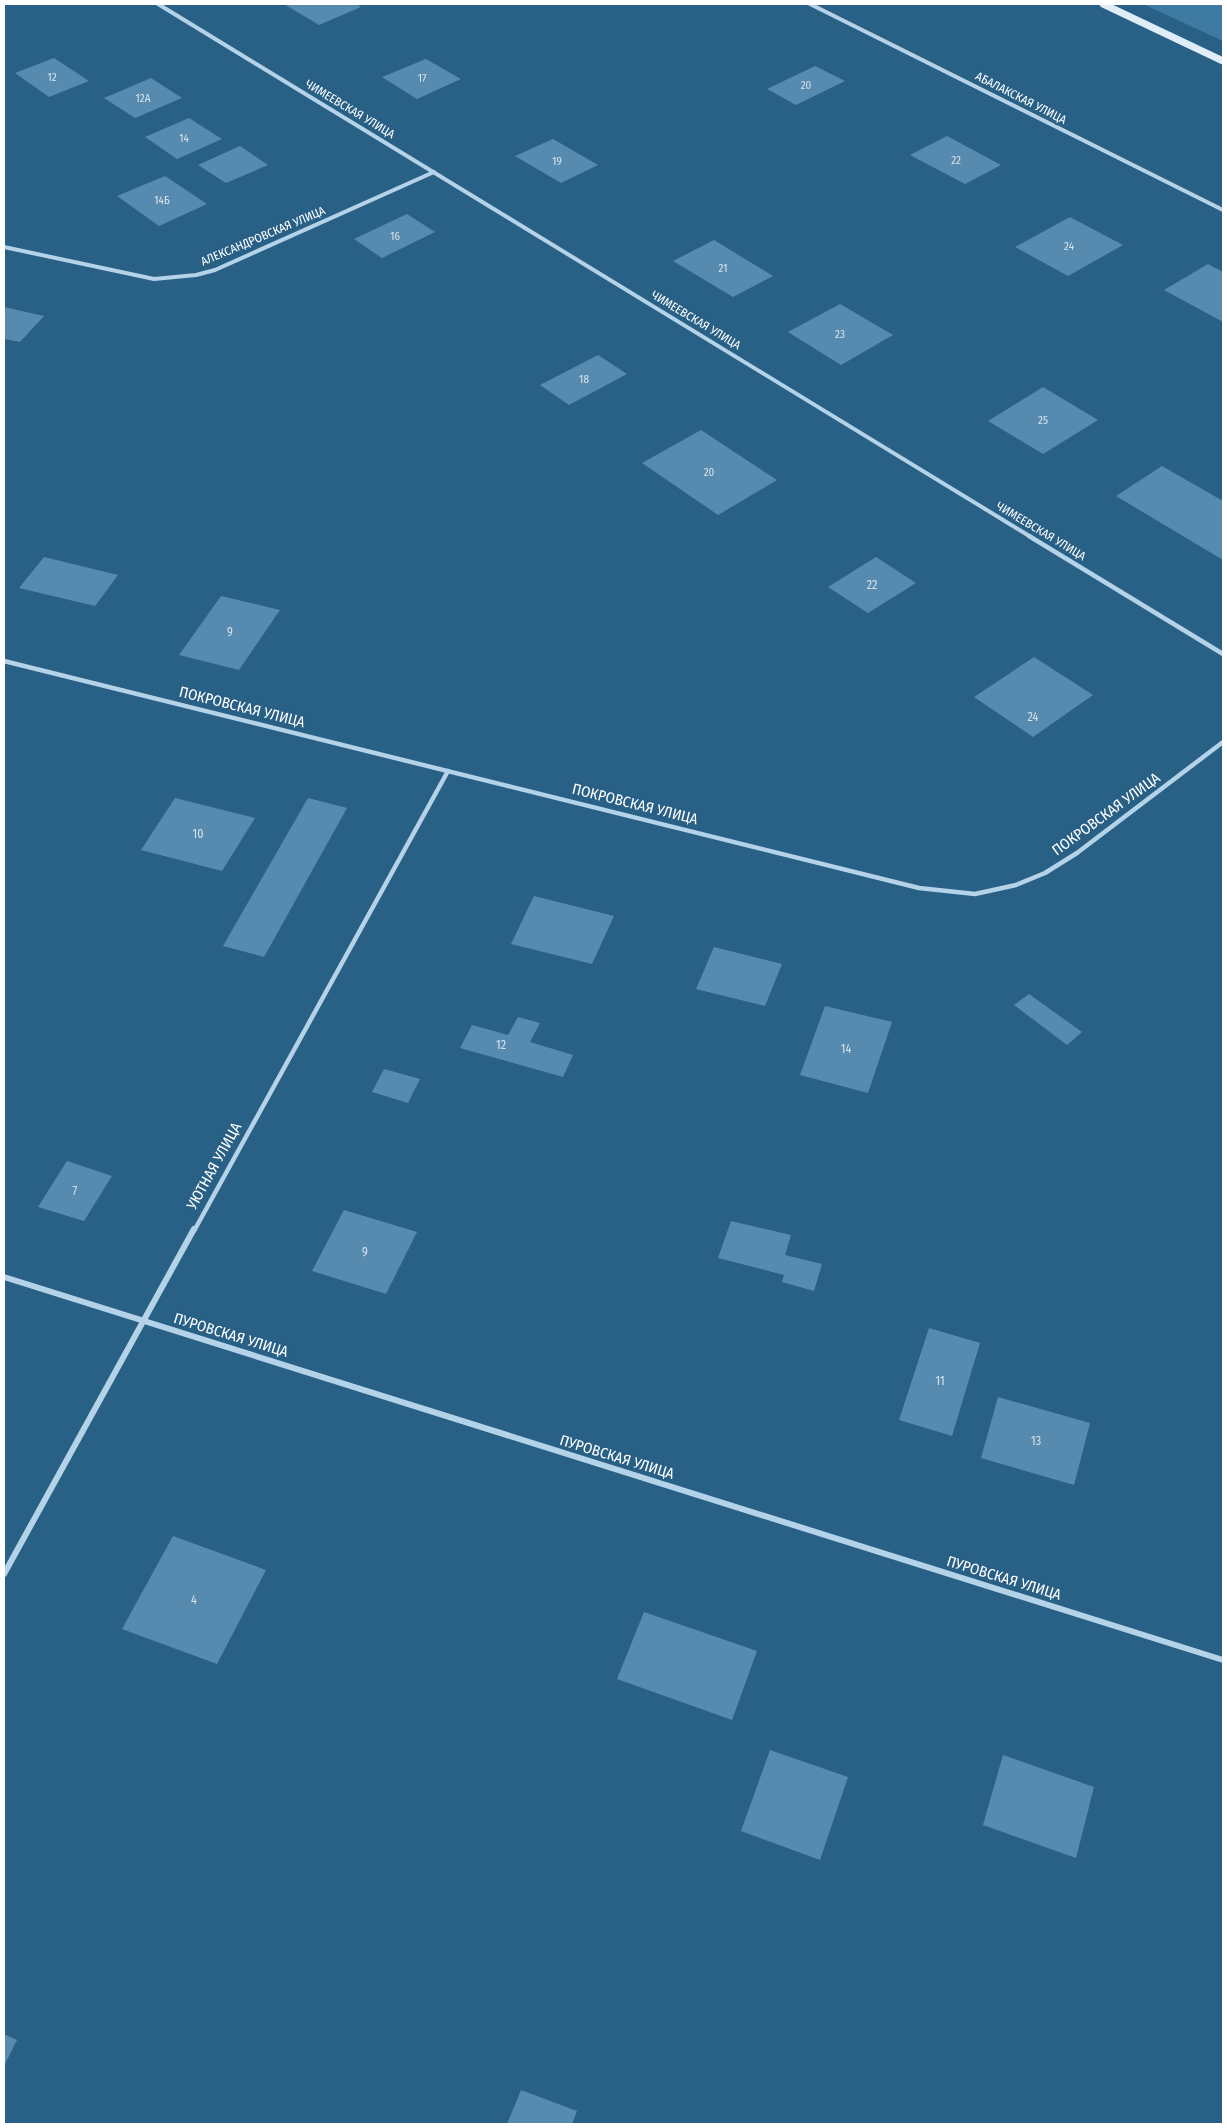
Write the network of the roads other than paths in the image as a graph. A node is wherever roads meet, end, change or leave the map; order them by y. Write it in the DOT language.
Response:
graph roads {
  1 [pos="158,4"];
  2 [pos="810,4"];
  3 [pos="1103,4"];
  4 [pos="1223,61"];
  5 [pos="434,172"];
  6 [pos="1223,210"];
  7 [pos="4,247"];
  8 [pos="1223,654"];
  9 [pos="4,661"];
  10 [pos="1223,742"];
  11 [pos="448,770"];
  12 [pos="4,1277"];
  13 [pos="142,1320"];
  14 [pos="4,1574"];
  15 [pos="1223,1660"];
  1 -- 5 [label="street, ЧИМЕЕВСКАЯ УЛИЦА"];
  2 -- 6 [label="street, АБАЛАКСКАЯ УЛИЦА"];
  3 -- 4 [label="street"];
  5 -- 7 [label="street, АЛЕКСАНДРОВСКАЯ УЛИЦА"];
  5 -- 8 [label="street, ЧИМЕЕВСКАЯ УЛИЦА"];
  9 -- 11 [label="street, ПОКРОВСКАЯ УЛИЦА"];
  10 -- 11 [label="street, ПОКРОВСКАЯ УЛИЦА"];
  11 -- 13 [label="street, УЮТНАЯ УЛИЦА"];
  12 -- 13 [label="street, ПУРОВСКАЯ УЛИЦА"];
  13 -- 14 [label="street, УЮТНАЯ УЛИЦА"];
  13 -- 15 [label="street, ПУРОВСКАЯ УЛИЦА"];
}
